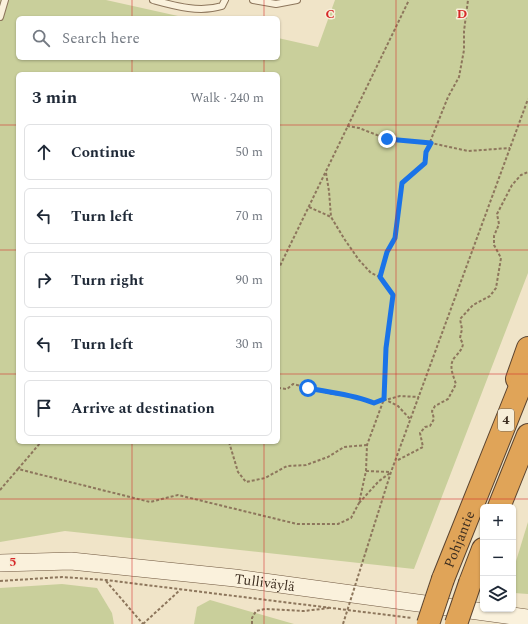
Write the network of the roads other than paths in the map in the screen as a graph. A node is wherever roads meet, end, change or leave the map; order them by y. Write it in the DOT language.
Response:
graph roads {
  1 [pos="5,0"];
  2 [pos="153,0"];
  3 [pos="225,0"];
  4 [pos="253,0"];
  5 [pos="297,0"];
  6 [pos="0,17"];
  7 [pos="528,348"];
  8 [pos="528,367"];
  9 [pos="528,435"];
  10 [pos="528,447"];
  11 [pos="484,473"];
  12 [pos="509,481"];
  13 [pos="500,504"];
  14 [pos="480,557"];
  15 [pos="0,563"];
  16 [pos="528,618"];
  17 [pos="428,624"];
  18 [pos="456,624"];
  1 -- 6 [label="lane"];
  2 -- 3 [label="lane"];
  4 -- 5 [label="lane"];
  7 -- 11 [label="highway"];
  8 -- 11 [label="highway, Pohjantie / 4"];
  9 -- 12 [label="highway, 4"];
  10 -- 12 [label="highway"];
  11 -- 17 [label="highway, Pohjantie / 4, bridge"];
  12 -- 13 [label="highway, 4"];
  14 -- 18 [label="highway, Pohjantie, bridge"];
  15 -- 16 [label="main road, Tulliväylä"];
}
